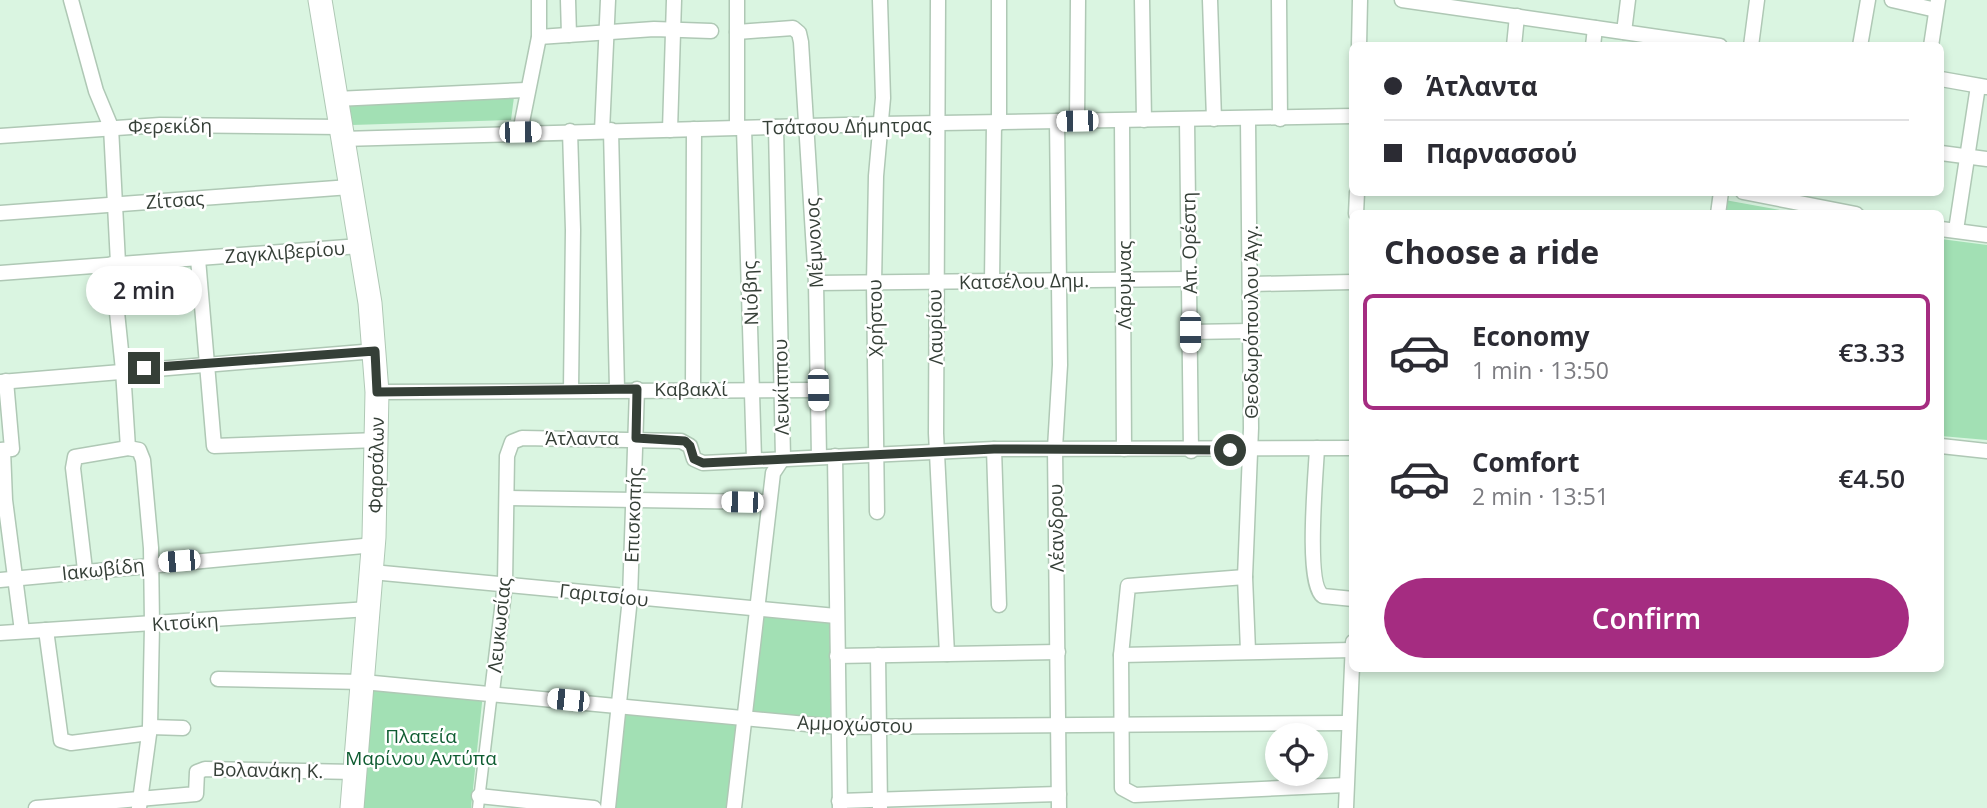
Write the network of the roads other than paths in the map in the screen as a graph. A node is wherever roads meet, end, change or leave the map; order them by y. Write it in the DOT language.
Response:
graph roads {
  1 [pos="71,0"];
  2 [pos="320,0"];
  3 [pos="539,0"];
  4 [pos="568,0"];
  5 [pos="608,0"];
  6 [pos="674,0"];
  7 [pos="737,0"];
  8 [pos="880,0"];
  9 [pos="938,0"];
  10 [pos="999,0"];
  11 [pos="1078,0"];
  12 [pos="1142,0"];
  13 [pos="1210,0"];
  14 [pos="1279,0"];
  15 [pos="1360,0"];
  16 [pos="1402,0"];
  17 [pos="1628,0"];
  18 [pos="1757,0"];
  19 [pos="1867,0"];
  20 [pos="1892,0"];
  21 [pos="1937,5"];
  22 [pos="1517,16"];
  23 [pos="1595,28"];
  24 [pos="672,30"];
  25 [pos="711,31"];
  26 [pos="737,32"];
  27 [pos="1625,32"];
  28 [pos="608,34"];
  29 [pos="569,35"];
  30 [pos="539,37"];
  31 [pos="1359,42"];
  32 [pos="1514,42"];
  33 [pos="1593,42"];
  34 [pos="1671,42"];
  35 [pos="1752,42"];
  36 [pos="1861,42"];
  37 [pos="1932,42"];
  38 [pos="1944,80"];
  39 [pos="1982,86"];
  40 [pos="526,90"];
  41 [pos="337,99"];
  42 [pos="1349,116"];
  43 [pos="1214,119"];
  44 [pos="1280,119"];
  45 [pos="1144,120"];
  46 [pos="1187,120"];
  47 [pos="1248,120"];
  48 [pos="1058,121"];
  49 [pos="1077,121"];
  50 [pos="1122,121"];
  51 [pos="996,123"];
  52 [pos="880,124"];
  53 [pos="940,125"];
  54 [pos="111,127"];
  55 [pos="776,127"];
  56 [pos="807,127"];
  57 [pos="741,128"];
  58 [pos="694,129"];
  59 [pos="607,130"];
  60 [pos="670,130"];
  61 [pos="570,131"];
  62 [pos="520,132"];
  63 [pos="341,133"];
  64 [pos="0,136"];
  65 [pos="1944,153"];
  66 [pos="1967,156"];
  67 [pos="1987,159"];
  68 [pos="350,187"];
  69 [pos="1782,196"];
  70 [pos="1811,199"];
  71 [pos="117,204"];
  72 [pos="1844,210"];
  73 [pos="0,213"];
  74 [pos="1948,230"];
  75 [pos="1987,235"];
  76 [pos="360,246"];
  77 [pos="198,259"];
  78 [pos="115,264"];
  79 [pos="0,273"];
  80 [pos="1189,279"];
  81 [pos="1059,280"];
  82 [pos="1124,280"];
  83 [pos="992,281"];
  84 [pos="935,282"];
  85 [pos="1349,282"];
  86 [pos="817,284"];
  87 [pos="874,284"];
  88 [pos="1251,284"];
  89 [pos="1250,331"];
  90 [pos="1190,332"];
  91 [pos="375,351"];
  92 [pos="207,363"];
  93 [pos="123,370"];
  94 [pos="3,382"];
  95 [pos="693,388"];
  96 [pos="571,389"];
  97 [pos="617,389"];
  98 [pos="637,389"];
  99 [pos="753,389"];
  100 [pos="781,389"];
  101 [pos="818,390"];
  102 [pos="377,392"];
  103 [pos="636,438"];
  104 [pos="378,440"];
  105 [pos="512,442"];
  106 [pos="1944,446"];
  107 [pos="1055,448"];
  108 [pos="1317,448"];
  109 [pos="1349,448"];
  110 [pos="994,449"];
  111 [pos="1124,449"];
  112 [pos="1,450"];
  113 [pos="134,450"];
  114 [pos="1191,450"];
  115 [pos="1249,450"];
  116 [pos="1987,451"];
  117 [pos="937,452"];
  118 [pos="878,454"];
  119 [pos="835,456"];
  120 [pos="819,457"];
  121 [pos="783,458"];
  122 [pos="754,459"];
  123 [pos="507,498"];
  124 [pos="634,499"];
  125 [pos="2,501"];
  126 [pos="769,502"];
  127 [pos="877,512"];
  128 [pos="374,545"];
  129 [pos="152,564"];
  130 [pos="85,570"];
  131 [pos="372,572"];
  132 [pos="1245,577"];
  133 [pos="16,579"];
  134 [pos="0,580"];
  135 [pos="505,584"];
  136 [pos="629,598"];
  137 [pos="1349,599"];
  138 [pos="999,605"];
  139 [pos="756,608"];
  140 [pos="369,609"];
  141 [pos="836,616"];
  142 [pos="152,625"];
  143 [pos="46,630"];
  144 [pos="22,631"];
  145 [pos="0,633"];
  146 [pos="1349,650"];
  147 [pos="1248,651"];
  148 [pos="1058,652"];
  149 [pos="947,653"];
  150 [pos="878,654"];
  151 [pos="1121,655"];
  152 [pos="836,656"];
  153 [pos="1351,672"];
  154 [pos="218,679"];
  155 [pos="363,682"];
  156 [pos="492,692"];
  157 [pos="618,705"];
  158 [pos="744,718"];
  159 [pos="1348,723"];
  160 [pos="1058,724"];
  161 [pos="1123,725"];
  162 [pos="838,727"];
  163 [pos="880,727"];
  164 [pos="183,728"];
  165 [pos="149,730"];
  166 [pos="355,772"];
  167 [pos="1346,785"];
  168 [pos="1059,801"];
  169 [pos="479,802"];
  170 [pos="139,803"];
  171 [pos="880,804"];
  172 [pos="839,805"];
  173 [pos="36,808"];
  174 [pos="352,808"];
  175 [pos="594,808"];
  176 [pos="608,808"];
  177 [pos="734,808"];
  178 [pos="1346,808"];
  1 -- 54 [label="street"];
  2 -- 41 [label="main road, Φαρσάλων"];
  3 -- 30 [label="street"];
  4 -- 29 [label="street"];
  5 -- 28 [label="street"];
  6 -- 24 [label="street"];
  7 -- 26 [label="street, Νιόβης"];
  8 -- 52 [label="street, Χρήστου"];
  9 -- 53 [label="street, Λαυρίου"];
  10 -- 51 [label="street"];
  11 -- 49 [label="street"];
  12 -- 45 [label="street"];
  13 -- 43 [label="street"];
  14 -- 44 [label="street"];
  15 -- 31 [label="street"];
  16 -- 22 [label="street"];
  17 -- 27 [label="street"];
  18 -- 35 [label="street"];
  19 -- 36 [label="street"];
  20 -- 21 [label="street"];
  21 -- 37 [label="street"];
  22 -- 23 [label="street"];
  22 -- 32 [label="street"];
  23 -- 27 [label="street"];
  23 -- 33 [label="street"];
  24 -- 25 [label="street"];
  24 -- 28 [label="street"];
  24 -- 60 [label="street"];
  26 -- 56 [label="street, Μέμνονος"];
  26 -- 57 [label="street, Νιόβης"];
  27 -- 34 [label="street"];
  28 -- 29 [label="street"];
  28 -- 59 [label="street"];
  29 -- 30 [label="street"];
  30 -- 40 [label="street"];
  38 -- 39 [label="street"];
  39 -- 66 [label="street"];
  40 -- 41 [label="street"];
  40 -- 62 [label="street"];
  41 -- 63 [label="main road, Φαρσάλων"];
  42 -- 44 [label="street, Τσάτσου Δήμητρας"];
  43 -- 46 [label="street, Τσάτσου Δήμητρας"];
  43 -- 47 [label="street, Τσάτσου Δήμητρας"];
  44 -- 47 [label="street, Τσάτσου Δήμητρας"];
  45 -- 46 [label="street, Τσάτσου Δήμητρας"];
  45 -- 50 [label="street, Τσάτσου Δήμητρας"];
  46 -- 80 [label="street, Απ. Ορέστη"];
  47 -- 88 [label="street, Θεοδωρόπουλου Άγγ."];
  48 -- 49 [label="street, Τσάτσου Δήμητρας"];
  48 -- 51 [label="street, Τσάτσου Δήμητρας"];
  48 -- 81 [label="street, Λέανδρου"];
  49 -- 50 [label="street, Τσάτσου Δήμητρας"];
  50 -- 82 [label="street, Λάρυμνας"];
  51 -- 53 [label="street, Τσάτσου Δήμητρας"];
  51 -- 83 [label="street"];
  52 -- 53 [label="street, Τσάτσου Δήμητρας"];
  52 -- 56 [label="street, Τσάτσου Δήμητρας"];
  52 -- 87 [label="street, Χρήστου"];
  53 -- 84 [label="street, Λαυρίου"];
  54 -- 63 [label="street, Φερεκίδη"];
  54 -- 64 [label="street, Φερεκίδη"];
  54 -- 71 [label="street"];
  55 -- 56 [label="street, Τσάτσου Δήμητρας"];
  55 -- 57 [label="street, Τσάτσου Δήμητρας"];
  55 -- 100 [label="street, Λευκίππου"];
  56 -- 86 [label="street, Μέμνονος"];
  57 -- 58 [label="street, Τσάτσου Δήμητρας"];
  57 -- 99 [label="street, Νιόβης"];
  58 -- 60 [label="street, Τσάτσου Δήμητρας"];
  58 -- 95 [label="street"];
  59 -- 60 [label="street, Τσάτσου Δήμητρας"];
  59 -- 61 [label="street, Τσάτσου Δήμητρας"];
  59 -- 97 [label="street"];
  61 -- 62 [label="street, Τσάτσου Δήμητρας"];
  61 -- 96 [label="street"];
  62 -- 63 [label="street, Τσάτσου Δήμητρας"];
  63 -- 68 [label="main road, Φαρσάλων"];
  65 -- 66 [label="street"];
  66 -- 67 [label="street"];
  66 -- 74 [label="street"];
  68 -- 71 [label="street, Ζίτσας"];
  68 -- 76 [label="main road, Φαρσάλων"];
  69 -- 70 [label="street"];
  70 -- 72 [label="street"];
  71 -- 73 [label="street, Ζίτσας"];
  71 -- 78 [label="street"];
  74 -- 75 [label="street"];
  76 -- 77 [label="street, Ζαγκλιβερίου"];
  76 -- 91 [label="main road, Φαρσάλων"];
  77 -- 78 [label="street, Ζαγκλιβερίου"];
  77 -- 92 [label="street"];
  78 -- 79 [label="street, Ζαγκλιβερίου"];
  78 -- 93 [label="street"];
  80 -- 82 [label="street, Κατσέλου Δημ."];
  80 -- 90 [label="street, Απ. Ορέστη"];
  81 -- 82 [label="street, Κατσέλου Δημ."];
  81 -- 83 [label="street, Κατσέλου Δημ."];
  81 -- 107 [label="street, Λέανδρου"];
  82 -- 111 [label="street, Λάρυμνας"];
  83 -- 84 [label="street, Κατσέλου Δημ."];
  84 -- 87 [label="street, Κατσέλου Δημ."];
  84 -- 117 [label="street, Λαυρίου"];
  85 -- 88 [label="street"];
  86 -- 87 [label="street, Κατσέλου Δημ."];
  86 -- 101 [label="street, Μέμνονος"];
  87 -- 118 [label="street, Χρήστου"];
  88 -- 89 [label="street, Θεοδωρόπουλου Άγγ."];
  89 -- 90 [label="street"];
  89 -- 115 [label="street, Θεοδωρόπουλου Άγγ."];
  90 -- 114 [label="street, Απ. Ορέστη"];
  91 -- 92 [label="street"];
  91 -- 102 [label="main road, Φαρσάλων"];
  92 -- 93 [label="street"];
  92 -- 104 [label="street"];
  93 -- 94 [label="street"];
  93 -- 113 [label="street"];
  94 -- 112 [label="street"];
  95 -- 98 [label="street, Καβακλί"];
  95 -- 99 [label="street, Καβακλί"];
  96 -- 97 [label="street, Καβακλί"];
  96 -- 102 [label="street, Καβακλί"];
  97 -- 98 [label="street, Καβακλί"];
  98 -- 103 [label="street, Επισκοπής"];
  99 -- 100 [label="street, Καβακλί"];
  99 -- 122 [label="street, Νιόβης"];
  100 -- 101 [label="street, Καβακλί"];
  100 -- 121 [label="street, Λευκίππου"];
  101 -- 120 [label="street, Μέμνονος"];
  102 -- 104 [label="main road, Φαρσάλων"];
  103 -- 105 [label="street, Άτλαντα"];
  103 -- 122 [label="street, Άτλαντα"];
  103 -- 124 [label="street, Επισκοπής"];
  104 -- 128 [label="main road, Φαρσάλων"];
  105 -- 123 [label="street, Λευκωσίας"];
  106 -- 116 [label="street"];
  107 -- 110 [label="street, Άτλαντα"];
  107 -- 111 [label="street, Άτλαντα"];
  107 -- 148 [label="street, Λέανδρου"];
  108 -- 109 [label="street, Άτλαντα"];
  108 -- 115 [label="street, Άτλαντα"];
  108 -- 137 [label="street"];
  110 -- 117 [label="street, Άτλαντα"];
  110 -- 138 [label="street"];
  111 -- 114 [label="street, Άτλαντα"];
  112 -- 125 [label="street"];
  113 -- 129 [label="street"];
  113 -- 130 [label="street"];
  114 -- 115 [label="street, Άτλαντα"];
  115 -- 132 [label="street, Θεοδωρόπουλου Άγγ."];
  117 -- 118 [label="street, Άτλαντα"];
  117 -- 149 [label="street, Λαυρίου"];
  118 -- 119 [label="street, Άτλαντα"];
  118 -- 127 [label="street, Χρήστου"];
  119 -- 120 [label="street, Άτλαντα"];
  119 -- 141 [label="street"];
  120 -- 121 [label="street, Άτλαντα"];
  121 -- 122 [label="street, Άτλαντα"];
  121 -- 126 [label="street, Λευκίππου"];
  123 -- 124 [label="street"];
  123 -- 135 [label="street, Λευκωσίας"];
  124 -- 126 [label="street"];
  124 -- 136 [label="street, Επισκοπής"];
  125 -- 133 [label="street"];
  126 -- 139 [label="street, Λευκίππου"];
  128 -- 129 [label="street, Ιακωβίδη"];
  128 -- 131 [label="main road, Φαρσάλων"];
  129 -- 130 [label="street, Ιακωβίδη"];
  129 -- 142 [label="street"];
  130 -- 133 [label="street, Ιακωβίδη"];
  131 -- 135 [label="street, Γαριτσίου"];
  131 -- 140 [label="main road, Φαρσάλων"];
  132 -- 147 [label="street, Θεοδωρόπουλου Άγγ."];
  132 -- 151 [label="street"];
  133 -- 134 [label="street, Ιακωβίδη"];
  133 -- 144 [label="street"];
  135 -- 136 [label="street, Γαριτσίου"];
  135 -- 156 [label="street, Λευκωσίας"];
  136 -- 139 [label="street, Γαριτσίου"];
  136 -- 157 [label="street, Επισκοπής"];
  139 -- 141 [label="street, Γαριτσίου"];
  139 -- 158 [label="street, Λευκίππου"];
  140 -- 142 [label="street, Κιτσίκη"];
  140 -- 155 [label="main road, Φαρσάλων"];
  141 -- 152 [label="street"];
  142 -- 143 [label="street, Κιτσίκη"];
  142 -- 165 [label="street"];
  143 -- 144 [label="street, Κιτσίκη"];
  143 -- 165 [label="street"];
  144 -- 145 [label="street, Κιτσίκη"];
  146 -- 147 [label="street"];
  147 -- 151 [label="street"];
  148 -- 149 [label="street"];
  148 -- 160 [label="street, Λέανδρου"];
  149 -- 150 [label="street"];
  150 -- 152 [label="street"];
  150 -- 163 [label="street"];
  151 -- 161 [label="street"];
  152 -- 162 [label="street"];
  153 -- 159 [label="street"];
  154 -- 155 [label="street, Αμμοχώστου"];
  155 -- 156 [label="street, Αμμοχώστου"];
  155 -- 166 [label="main road, Φαρσάλων"];
  156 -- 157 [label="street, Αμμοχώστου"];
  156 -- 169 [label="street, Λευκωσίας"];
  157 -- 158 [label="street, Αμμοχώστου"];
  157 -- 176 [label="street, Επισκοπής"];
  158 -- 162 [label="street, Αμμοχώστου"];
  158 -- 177 [label="street, Λευκίππου"];
  159 -- 161 [label="street, Αμμοχώστου"];
  159 -- 167 [label="street"];
  160 -- 161 [label="street, Αμμοχώστου"];
  160 -- 163 [label="street, Αμμοχώστου"];
  160 -- 168 [label="street, Λέανδρου"];
  161 -- 167 [label="street"];
  162 -- 163 [label="street, Αμμοχώστου"];
  162 -- 172 [label="street"];
  163 -- 171 [label="street"];
  164 -- 165 [label="street"];
  165 -- 170 [label="street"];
  166 -- 170 [label="street, Βολανάκη Κ."];
  166 -- 174 [label="main road, Φαρσάλων"];
  167 -- 178 [label="street"];
  168 -- 171 [label="street"];
  169 -- 175 [label="street"];
  170 -- 173 [label="street, Βολανάκη Κ."];
  171 -- 172 [label="street"];
}
